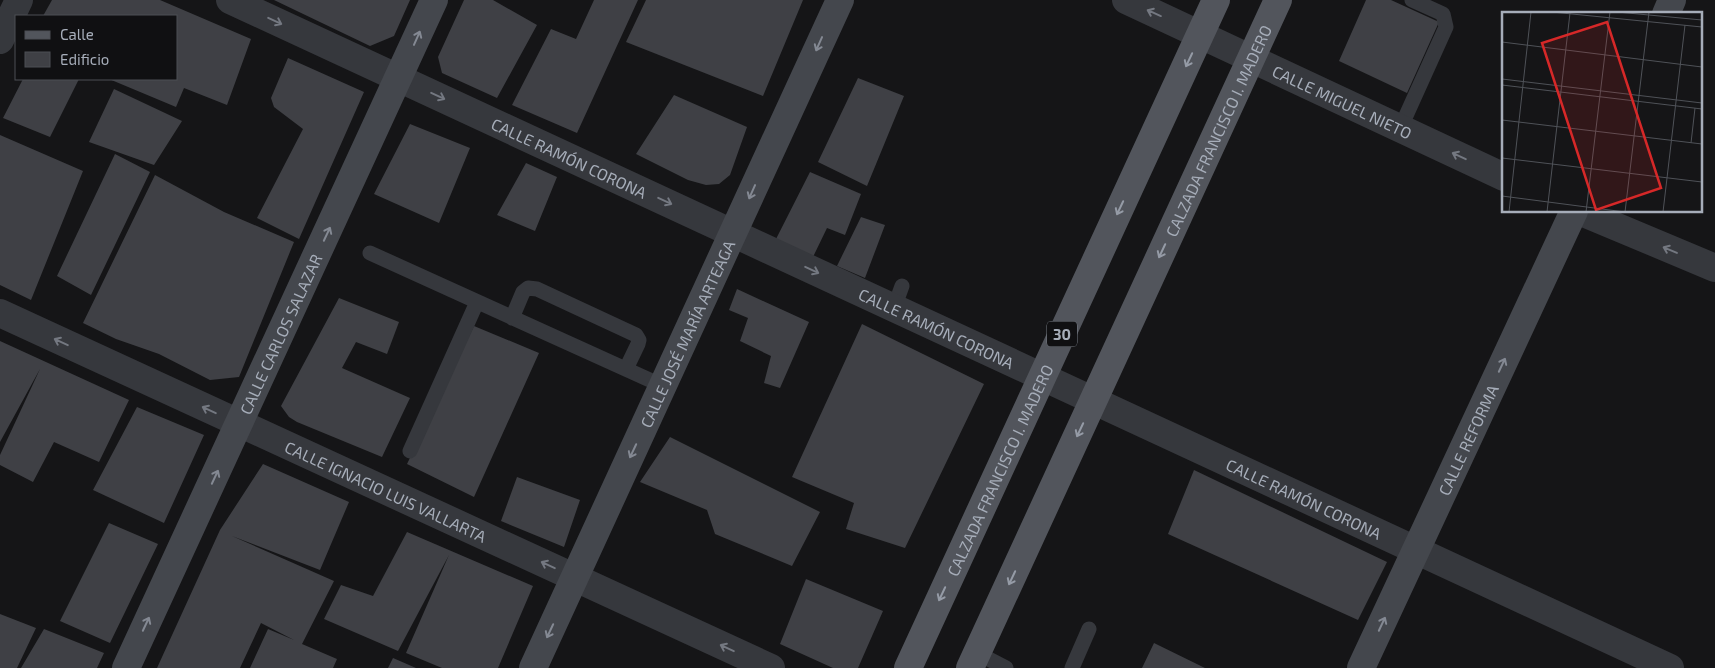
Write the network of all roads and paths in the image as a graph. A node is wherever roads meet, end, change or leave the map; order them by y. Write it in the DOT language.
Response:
graph roads {
  1 [pos="19,0"];
  2 [pos="230,0"];
  3 [pos="434,0"];
  4 [pos="840,0"];
  5 [pos="1126,0"];
  6 [pos="1216,0"];
  7 [pos="1278,0"];
  8 [pos="1412,0"];
  9 [pos="1672,0"];
  10 [pos="1667,12"];
  11 [pos="1201,34"];
  12 [pos="0,40"];
  13 [pos="1250,59"];
  14 [pos="399,78"];
  15 [pos="1400,129"];
  16 [pos="1502,176"];
  17 [pos="1574,212"];
  18 [pos="1581,212"];
  19 [pos="734,233"];
  20 [pos="370,253"];
  21 [pos="1715,268"];
  22 [pos="477,302"];
  23 [pos="0,313"];
  24 [pos="512,318"];
  25 [pos="626,369"];
  26 [pos="1042,377"];
  27 [pos="663,386"];
  28 [pos="1094,400"];
  29 [pos="240,424"];
  30 [pos="410,451"];
  31 [pos="1416,550"];
  32 [pos="575,578"];
  33 [pos="1089,629"];
  34 [pos="974,660"];
  35 [pos="126,668"];
  36 [pos="533,668"];
  37 [pos="771,668"];
  38 [pos="908,668"];
  39 [pos="1006,668"];
  40 [pos="1072,668"];
  41 [pos="1361,668"];
  42 [pos="1670,668"];
  1 -- 12 [label="street"];
  2 -- 14 [label="street, CALLE RAMÓN CORONA, one-way"];
  14 -- 3 [label="street, CALLE CARLOS SALAZAR, one-way"];
  4 -- 19 [label="street, CALLE JOSÉ MARÍA ARTEAGA, one-way"];
  11 -- 5 [label="street, CALLE MIGUEL NIETO, one-way"];
  6 -- 11 [label="main road, CALZADA FRANCISCO I. MADERO / 30"];
  7 -- 13 [label="main road, CALZADA FRANCISCO I. MADERO"];
  8 -- 15 [label="lane"];
  9 -- 10 [label="street"];
  11 -- 13 [label="street, CALLE MIGUEL NIETO"];
  11 -- 26 [label="main road, CALZADA FRANCISCO I. MADERO / 30, one-way"];
  13 -- 15 [label="street, CALLE MIGUEL NIETO"];
  13 -- 28 [label="main road, CALZADA FRANCISCO I. MADERO, one-way"];
  14 -- 19 [label="street, CALLE RAMÓN CORONA, one-way"];
  29 -- 14 [label="street, CALLE CARLOS SALAZAR, one-way"];
  16 -- 15 [label="street, CALLE MIGUEL NIETO, one-way"];
  31 -- 17 [label="street, CALLE REFORMA, one-way"];
  21 -- 18 [label="street, one-way"];
  19 -- 26 [label="street, CALLE RAMÓN CORONA, one-way"];
  19 -- 27 [label="street, CALLE JOSÉ MARÍA ARTEAGA"];
  20 -- 22 [label="lane"];
  22 -- 24 [label="lane"];
  22 -- 30 [label="lane"];
  29 -- 23 [label="street, CALLE IGNACIO LUIS VALLARTA, one-way"];
  24 -- 25 [label="lane"];
  24 -- 25 [label="lane"];
  25 -- 27 [label="lane"];
  26 -- 28 [label="street, CALLE RAMÓN CORONA"];
  26 -- 38 [label="main road, CALZADA FRANCISCO I. MADERO / 30, one-way"];
  27 -- 32 [label="street, CALLE JOSÉ MARÍA ARTEAGA, one-way"];
  28 -- 31 [label="street, CALLE RAMÓN CORONA"];
  28 -- 34 [label="main road, CALZADA FRANCISCO I. MADERO, one-way"];
  32 -- 29 [label="street, CALLE IGNACIO LUIS VALLARTA, one-way"];
  35 -- 29 [label="street, CALLE CARLOS SALAZAR, one-way"];
  41 -- 31 [label="street, CALLE REFORMA, one-way"];
  31 -- 42 [label="street, CALLE RAMÓN CORONA"];
  32 -- 36 [label="street, CALLE JOSÉ MARÍA ARTEAGA, one-way"];
  37 -- 32 [label="street, CALLE IGNACIO LUIS VALLARTA, one-way"];
  33 -- 40 [label="lane"];
  34 -- 39 [label="lane"];
}
